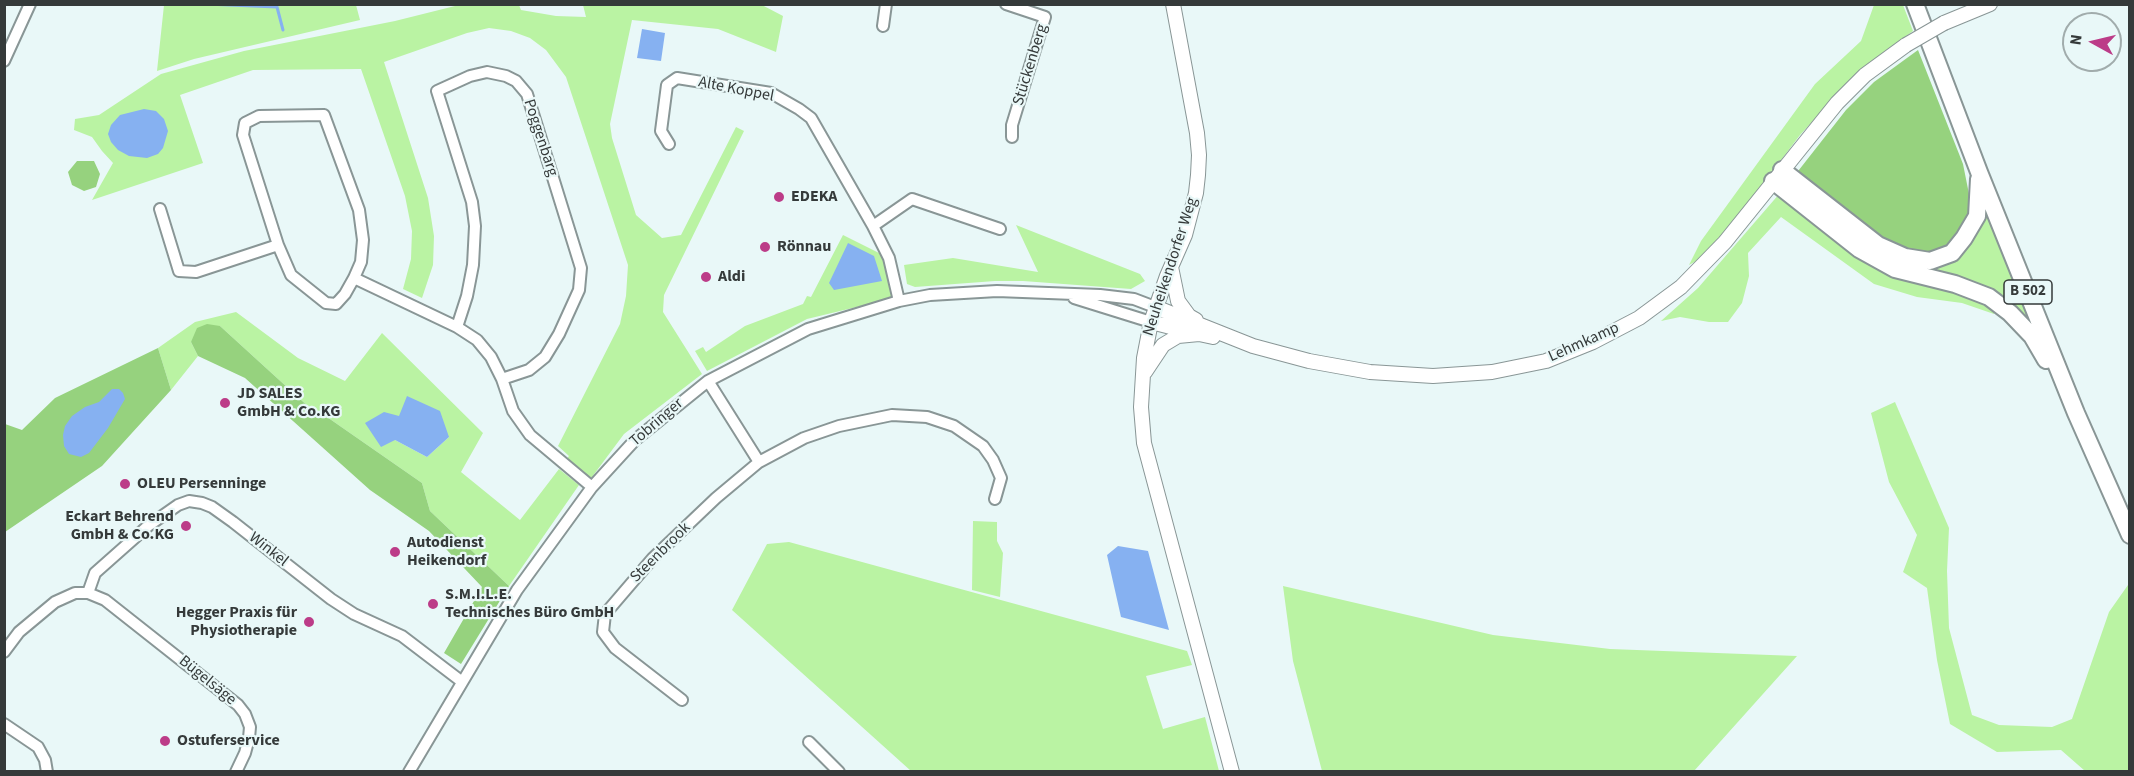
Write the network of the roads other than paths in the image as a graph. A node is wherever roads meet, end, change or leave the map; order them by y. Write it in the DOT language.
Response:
graph roads {
  1 [pos="30,4"];
  2 [pos="886,4"];
  3 [pos="1006,4"];
  4 [pos="1173,4"];
  5 [pos="1915,4"];
  6 [pos="1990,4"];
  7 [pos="1023,7"];
  8 [pos="883,26"];
  9 [pos="4,61"];
  10 [pos="1012,137"];
  11 [pos="669,144"];
  12 [pos="1979,172"];
  13 [pos="1777,175"];
  14 [pos="160,209"];
  15 [pos="873,226"];
  16 [pos="1000,229"];
  17 [pos="278,245"];
  18 [pos="1171,267"];
  19 [pos="354,278"];
  20 [pos="1054,293"];
  21 [pos="899,301"];
  22 [pos="1155,307"];
  23 [pos="1151,322"];
  24 [pos="456,327"];
  25 [pos="1203,331"];
  26 [pos="1142,376"];
  27 [pos="502,379"];
  28 [pos="708,381"];
  29 [pos="2076,413"];
  30 [pos="759,462"];
  31 [pos="592,486"];
  32 [pos="995,499"];
  33 [pos="2130,535"];
  34 [pos="88,593"];
  35 [pos="4,652"];
  36 [pos="461,681"];
  37 [pos="682,700"];
  38 [pos="4,723"];
  39 [pos="808,742"];
  40 [pos="47,771"];
  41 [pos="236,771"];
  42 [pos="408,771"];
  43 [pos="839,771"];
  44 [pos="1232,771"];
  1 -- 9 [label="street"];
  2 -- 8 [label="street"];
  3 -- 7 [label="street, Stückenberg"];
  4 -- 18 [label="street, Neuheikendorfer Weg"];
  5 -- 12 [label="highway, B 502"];
  6 -- 13 [label="street, Lehmkamp, bridge"];
  7 -- 10 [label="street, Stückenberg"];
  11 -- 15 [label="street, Alte Koppel"];
  12 -- 13 [label="highway"];
  12 -- 29 [label="highway, B 502"];
  13 -- 25 [label="street, Lehmkamp"];
  13 -- 29 [label="highway"];
  14 -- 17 [label="street"];
  15 -- 16 [label="street"];
  15 -- 21 [label="street, Alte Koppel"];
  17 -- 19 [label="street"];
  17 -- 19 [label="street"];
  18 -- 22 [label="street, Neuheikendorfer Weg"];
  18 -- 25 [label="street"];
  19 -- 24 [label="street"];
  20 -- 21 [label="street, Tobringer"];
  20 -- 22 [label="street, Tobringer"];
  20 -- 23 [label="street, Tobringer"];
  21 -- 28 [label="street, Tobringer"];
  22 -- 23 [label="street, Neuheikendorfer Weg"];
  22 -- 25 [label="street"];
  23 -- 25 [label="street"];
  23 -- 26 [label="street, Neuheikendorfer Weg"];
  24 -- 27 [label="street"];
  24 -- 27 [label="street, Poggenbarg"];
  25 -- 26 [label="street"];
  26 -- 44 [label="street, Neuheikendorfer Weg"];
  27 -- 31 [label="street"];
  28 -- 30 [label="street"];
  28 -- 31 [label="street, Tobringer"];
  29 -- 33 [label="highway, B 502"];
  30 -- 32 [label="street, Steenbrook"];
  30 -- 37 [label="street, Steenbrook"];
  31 -- 36 [label="street, Tobringer"];
  34 -- 35 [label="street"];
  34 -- 36 [label="street, Winkel"];
  34 -- 41 [label="street, Bügelsäge"];
  36 -- 42 [label="street, Tobringer"];
  38 -- 40 [label="street"];
  39 -- 43 [label="street"];
}
